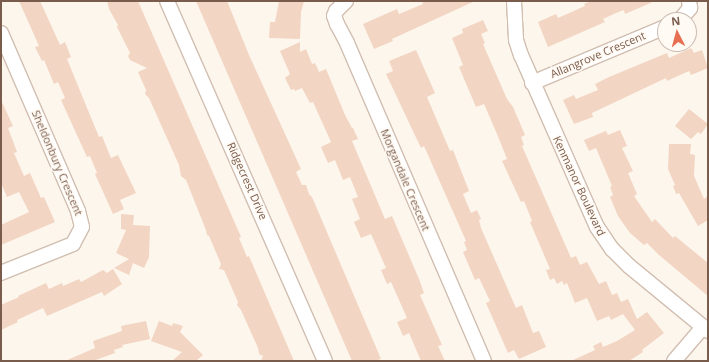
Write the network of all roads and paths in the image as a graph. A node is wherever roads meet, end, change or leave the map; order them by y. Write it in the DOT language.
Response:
graph roads {
  1 [pos="167,1"];
  2 [pos="346,1"];
  3 [pos="514,1"];
  4 [pos="689,1"];
  5 [pos="687,12"];
  6 [pos="657,30"];
  7 [pos="1,33"];
  8 [pos="532,83"];
  9 [pos="1,273"];
  10 [pos="705,329"];
  11 [pos="325,361"];
  12 [pos="484,361"];
  13 [pos="674,361"];
  1 -- 11 [label="street, Ridgecrest Drive"];
  2 -- 12 [label="street, Morgandale Crescent"];
  3 -- 8 [label="street, Kenmanor Boulevard"];
  4 -- 5 [label="street"];
  6 -- 8 [label="street, Allangrove Crescent"];
  7 -- 9 [label="street, Sheldonbury Crescent"];
  8 -- 10 [label="street, Kenmanor Boulevard"];
  10 -- 13 [label="street"];
}
